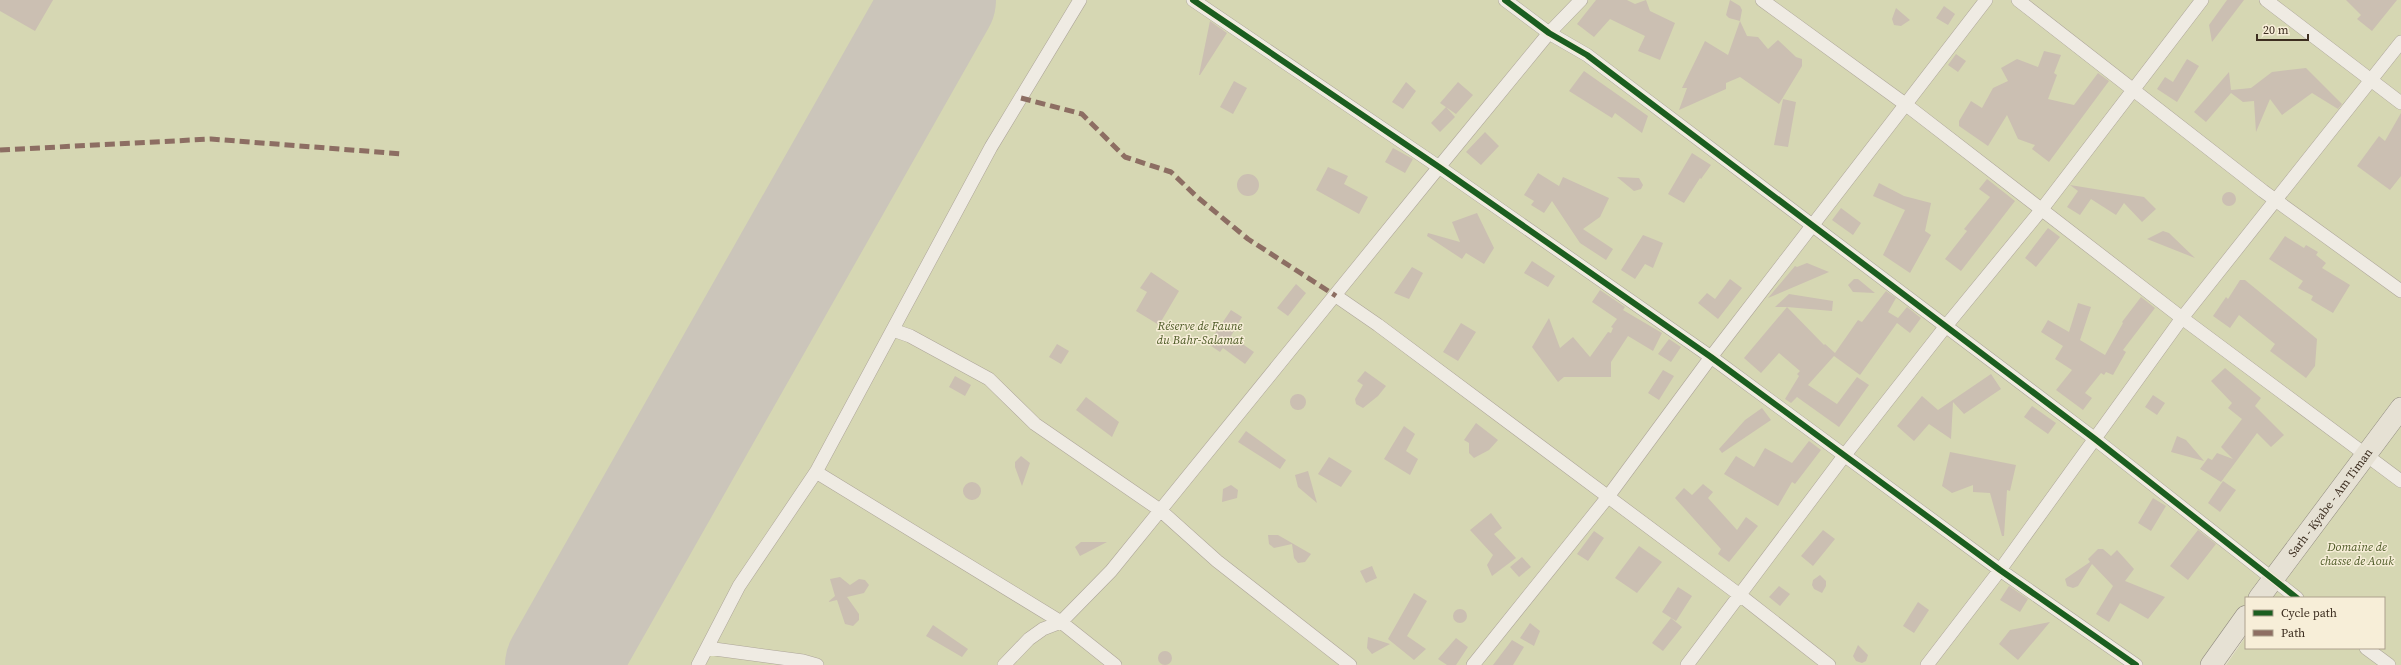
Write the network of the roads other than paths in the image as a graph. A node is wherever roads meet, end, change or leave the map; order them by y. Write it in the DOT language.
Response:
graph roads {
  1 [pos="1080,0"];
  2 [pos="1193,0"];
  3 [pos="1505,0"];
  4 [pos="1581,0"];
  5 [pos="1762,0"];
  6 [pos="1986,0"];
  7 [pos="2018,0"];
  8 [pos="2202,0"];
  9 [pos="2266,0"];
  10 [pos="1550,33"];
  11 [pos="2401,42"];
  12 [pos="2371,81"];
  13 [pos="2134,91"];
  14 [pos="2401,103"];
  15 [pos="1905,104"];
  16 [pos="1439,167"];
  17 [pos="2274,200"];
  18 [pos="2042,209"];
  19 [pos="1814,226"];
  20 [pos="2401,291"];
  21 [pos="1336,296"];
  22 [pos="2182,318"];
  23 [pos="1946,326"];
  24 [pos="893,330"];
  25 [pos="1711,358"];
  26 [pos="2401,408"];
  27 [pos="2095,439"];
  28 [pos="2366,454"];
  29 [pos="1844,456"];
  30 [pos="816,472"];
  31 [pos="2401,481"];
  32 [pos="1607,498"];
  33 [pos="1160,510"];
  34 [pos="2000,570"];
  35 [pos="2272,580"];
  36 [pos="1741,596"];
  37 [pos="2260,597"];
  38 [pos="2296,597"];
  39 [pos="2245,617"];
  40 [pos="1060,622"];
  41 [pos="707,648"];
  42 [pos="2367,649"];
  43 [pos="698,665"];
  44 [pos="817,665"];
  45 [pos="1004,665"];
  46 [pos="1116,665"];
  47 [pos="1350,665"];
  48 [pos="1473,665"];
  49 [pos="1687,665"];
  50 [pos="1829,665"];
  51 [pos="1927,665"];
  52 [pos="2136,665"];
  53 [pos="2211,665"];
  54 [pos="2389,665"];
  1 -- 24 [label="street"];
  2 -- 16 [label="street"];
  3 -- 10 [label="street"];
  4 -- 10 [label="street"];
  5 -- 15 [label="street"];
  6 -- 15 [label="street"];
  7 -- 13 [label="street"];
  8 -- 13 [label="street"];
  9 -- 12 [label="street"];
  10 -- 16 [label="street"];
  10 -- 19 [label="street"];
  11 -- 12 [label="street"];
  12 -- 14 [label="street"];
  12 -- 17 [label="street"];
  13 -- 17 [label="street"];
  13 -- 18 [label="street"];
  15 -- 18 [label="street"];
  15 -- 19 [label="street"];
  16 -- 21 [label="street"];
  16 -- 25 [label="street"];
  17 -- 20 [label="street"];
  17 -- 22 [label="street"];
  18 -- 22 [label="street"];
  18 -- 23 [label="street"];
  19 -- 23 [label="street"];
  19 -- 25 [label="street"];
  21 -- 32 [label="street"];
  21 -- 33 [label="street"];
  22 -- 27 [label="street"];
  22 -- 28 [label="street"];
  23 -- 27 [label="street"];
  23 -- 29 [label="street"];
  24 -- 30 [label="street"];
  24 -- 33 [label="street"];
  25 -- 29 [label="street"];
  25 -- 32 [label="street"];
  26 -- 28 [label="main road, Sarh - Kyabe - Am Timan"];
  27 -- 34 [label="street"];
  27 -- 35 [label="street"];
  28 -- 31 [label="street"];
  28 -- 35 [label="main road, Sarh - Kyabe - Am Timan"];
  29 -- 34 [label="street"];
  29 -- 36 [label="street"];
  30 -- 40 [label="street"];
  30 -- 41 [label="street"];
  32 -- 36 [label="street"];
  32 -- 48 [label="street"];
  33 -- 40 [label="street"];
  33 -- 47 [label="street"];
  34 -- 51 [label="street"];
  34 -- 52 [label="street"];
  35 -- 37 [label="main road, Sarh - Kyabe - Am Timan"];
  35 -- 38 [label="street"];
  36 -- 49 [label="street"];
  36 -- 50 [label="street"];
  39 -- 53 [label="main road"];
  40 -- 45 [label="street"];
  40 -- 46 [label="street"];
  41 -- 43 [label="street"];
  41 -- 44 [label="street"];
  42 -- 54 [label="street"];
}
